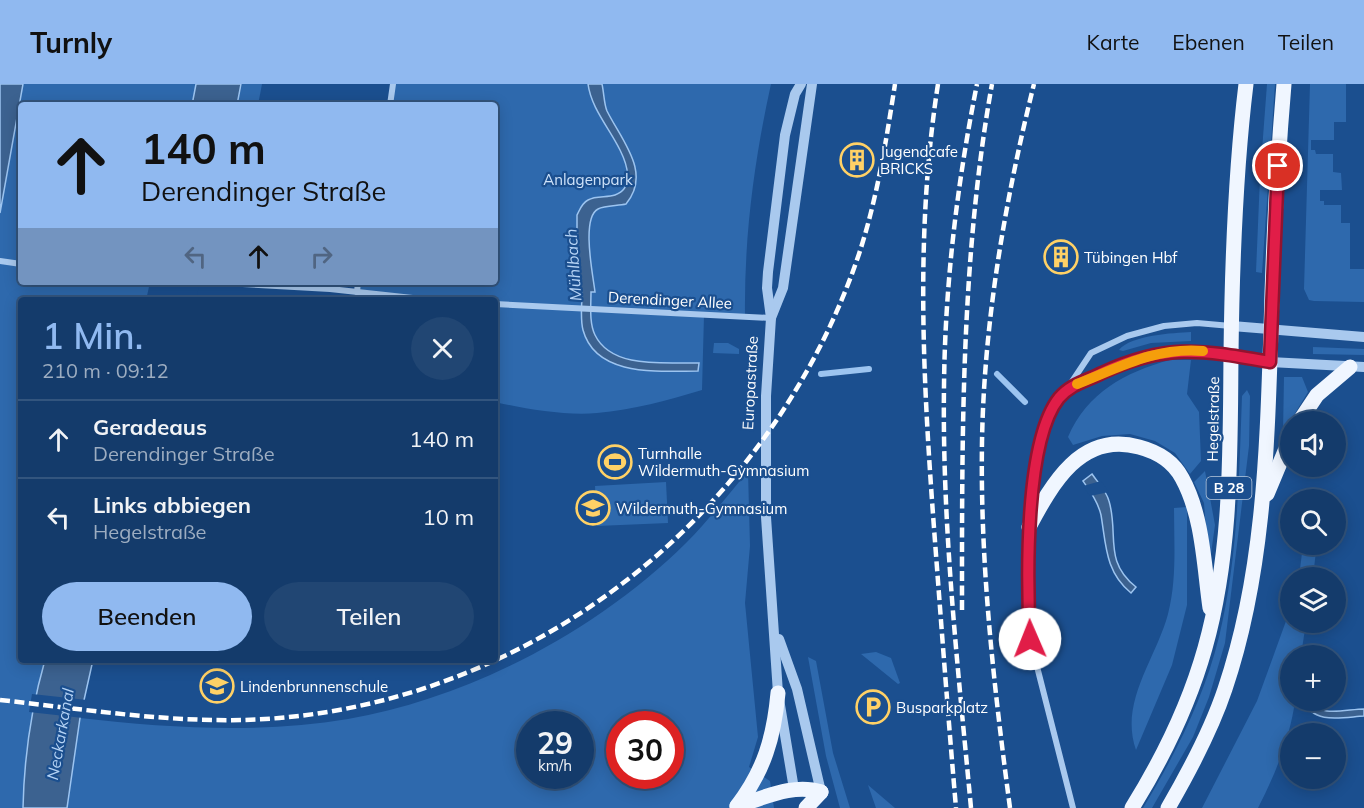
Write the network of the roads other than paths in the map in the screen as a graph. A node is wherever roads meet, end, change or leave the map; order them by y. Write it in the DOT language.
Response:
graph roads {
  1 [pos="393,84"];
  2 [pos="801,84"];
  3 [pos="812,84"];
  4 [pos="1246,84"];
  5 [pos="1284,84"];
  6 [pos="390,102"];
  7 [pos="0,261"];
  8 [pos="18,264"];
  9 [pos="248,285"];
  10 [pos="358,285"];
  11 [pos="357,292"];
  12 [pos="403,297"];
  13 [pos="498,304"];
  14 [pos="771,318"];
  15 [pos="1232,326"];
  16 [pos="1271,330"];
  17 [pos="1364,337"];
  18 [pos="1231,355"];
  19 [pos="1270,362"];
  20 [pos="1357,367"];
  21 [pos="1070,386"];
  22 [pos="1306,411"];
  23 [pos="1280,463"];
  24 [pos="1261,508"];
  25 [pos="1029,528"];
  26 [pos="1212,620"];
  27 [pos="775,628"];
  28 [pos="778,693"];
  29 [pos="794,789"];
  30 [pos="821,792"];
  31 [pos="734,807"];
  32 [pos="798,808"];
  33 [pos="806,808"];
  34 [pos="826,808"];
  35 [pos="1073,808"];
  36 [pos="1132,808"];
  37 [pos="1168,808"];
  1 -- 6 [label="street"];
  2 -- 14 [label="street, Europastraße"];
  3 -- 14 [label="street, Europastraße"];
  4 -- 15 [label="main road, Hegelstraße / B 28"];
  5 -- 16 [label="main road, B 28"];
  7 -- 8 [label="street"];
  9 -- 11 [label="street"];
  10 -- 11 [label="street"];
  11 -- 12 [label="street"];
  13 -- 14 [label="street, Derendinger Allee"];
  14 -- 27 [label="street, Europastraße"];
  15 -- 16 [label="street"];
  15 -- 18 [label="main road, Hegelstraße / B 28"];
  15 -- 21 [label="street"];
  16 -- 17 [label="street"];
  16 -- 19 [label="main road, B 28"];
  18 -- 19 [label="street"];
  18 -- 21 [label="street"];
  18 -- 26 [label="main road, Hegelstraße / B 28"];
  19 -- 20 [label="street"];
  19 -- 24 [label="main road, B 28"];
  20 -- 22 [label="main road"];
  21 -- 25 [label="street"];
  23 -- 24 [label="main road, B 28"];
  24 -- 37 [label="main road, B 28"];
  25 -- 26 [label="main road"];
  25 -- 35 [label="street"];
  26 -- 36 [label="main road, Hegelstraße / B 28"];
  27 -- 28 [label="street, Europastraße"];
  27 -- 30 [label="street, Europastraße"];
  28 -- 29 [label="street, Europastraße"];
  28 -- 31 [label="main road"];
  29 -- 30 [label="main road"];
  29 -- 31 [label="main road"];
  29 -- 32 [label="main road, Europastraße"];
  30 -- 33 [label="main road"];
  30 -- 34 [label="main road, Europastraße"];
}
